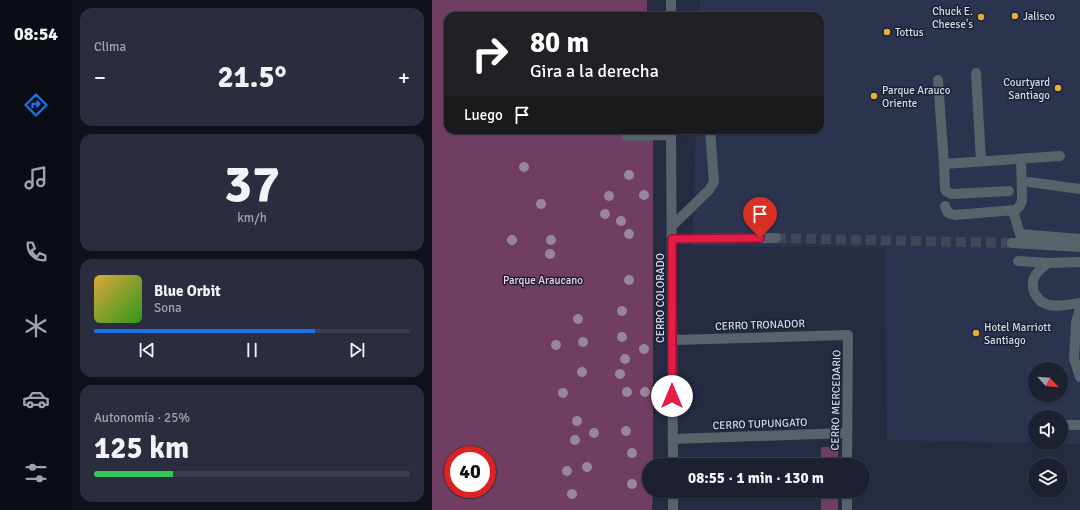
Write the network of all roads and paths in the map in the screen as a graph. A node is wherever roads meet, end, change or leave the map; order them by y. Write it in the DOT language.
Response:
graph roads {
  1 [pos="976,73"];
  2 [pos="938,80"];
  3 [pos="648,134"];
  4 [pos="671,134"];
  5 [pos="710,134"];
  6 [pos="626,136"];
  7 [pos="1060,156"];
  8 [pos="1020,159"];
  9 [pos="981,161"];
  10 [pos="944,164"];
  11 [pos="1029,182"];
  12 [pos="1080,189"];
  13 [pos="1009,191"];
  14 [pos="945,206"];
  15 [pos="1014,214"];
  16 [pos="672,226"];
  17 [pos="776,238"];
  18 [pos="672,239"];
  19 [pos="1080,239"];
  20 [pos="1012,243"];
  21 [pos="1080,247"];
  22 [pos="1018,261"];
  23 [pos="1080,262"];
  24 [pos="1048,263"];
  25 [pos="1080,304"];
  26 [pos="1080,308"];
  27 [pos="848,335"];
  28 [pos="672,340"];
  29 [pos="1080,377"];
  30 [pos="1068,425"];
  31 [pos="1080,425"];
  32 [pos="847,433"];
  33 [pos="673,439"];
  34 [pos="673,458"];
  35 [pos="847,458"];
  36 [pos="673,498"];
  37 [pos="847,498"];
  38 [pos="673,510"];
  39 [pos="847,510"];
  1 -- 9 [label="street"];
  2 -- 10 [label="street"];
  3 -- 6 [label="street"];
  4 -- 16 [label="street, CERRO COLORADO"];
  5 -- 16 [label="street"];
  7 -- 8 [label="street"];
  8 -- 9 [label="street"];
  8 -- 14 [label="street"];
  9 -- 10 [label="street"];
  10 -- 13 [label="street"];
  11 -- 12 [label="street"];
  15 -- 19 [label="street"];
  16 -- 18 [label="street, CERRO COLORADO"];
  17 -- 18 [label="street"];
  18 -- 28 [label="street, CERRO COLORADO"];
  20 -- 21 [label="street"];
  22 -- 24 [label="street"];
  23 -- 24 [label="street"];
  24 -- 25 [label="street"];
  26 -- 29 [label="street"];
  27 -- 28 [label="street, CERRO TRONADOR"];
  27 -- 32 [label="street, CERRO MERCEDARIO"];
  28 -- 33 [label="street, CERRO COLORADO"];
  30 -- 31 [label="street"];
  32 -- 33 [label="street, CERRO TUPUNGATO"];
  32 -- 35 [label="street, CERRO MERCEDARIO"];
  33 -- 34 [label="street, CERRO COLORADO"];
  36 -- 38 [label="street"];
  37 -- 39 [label="street"];
}
